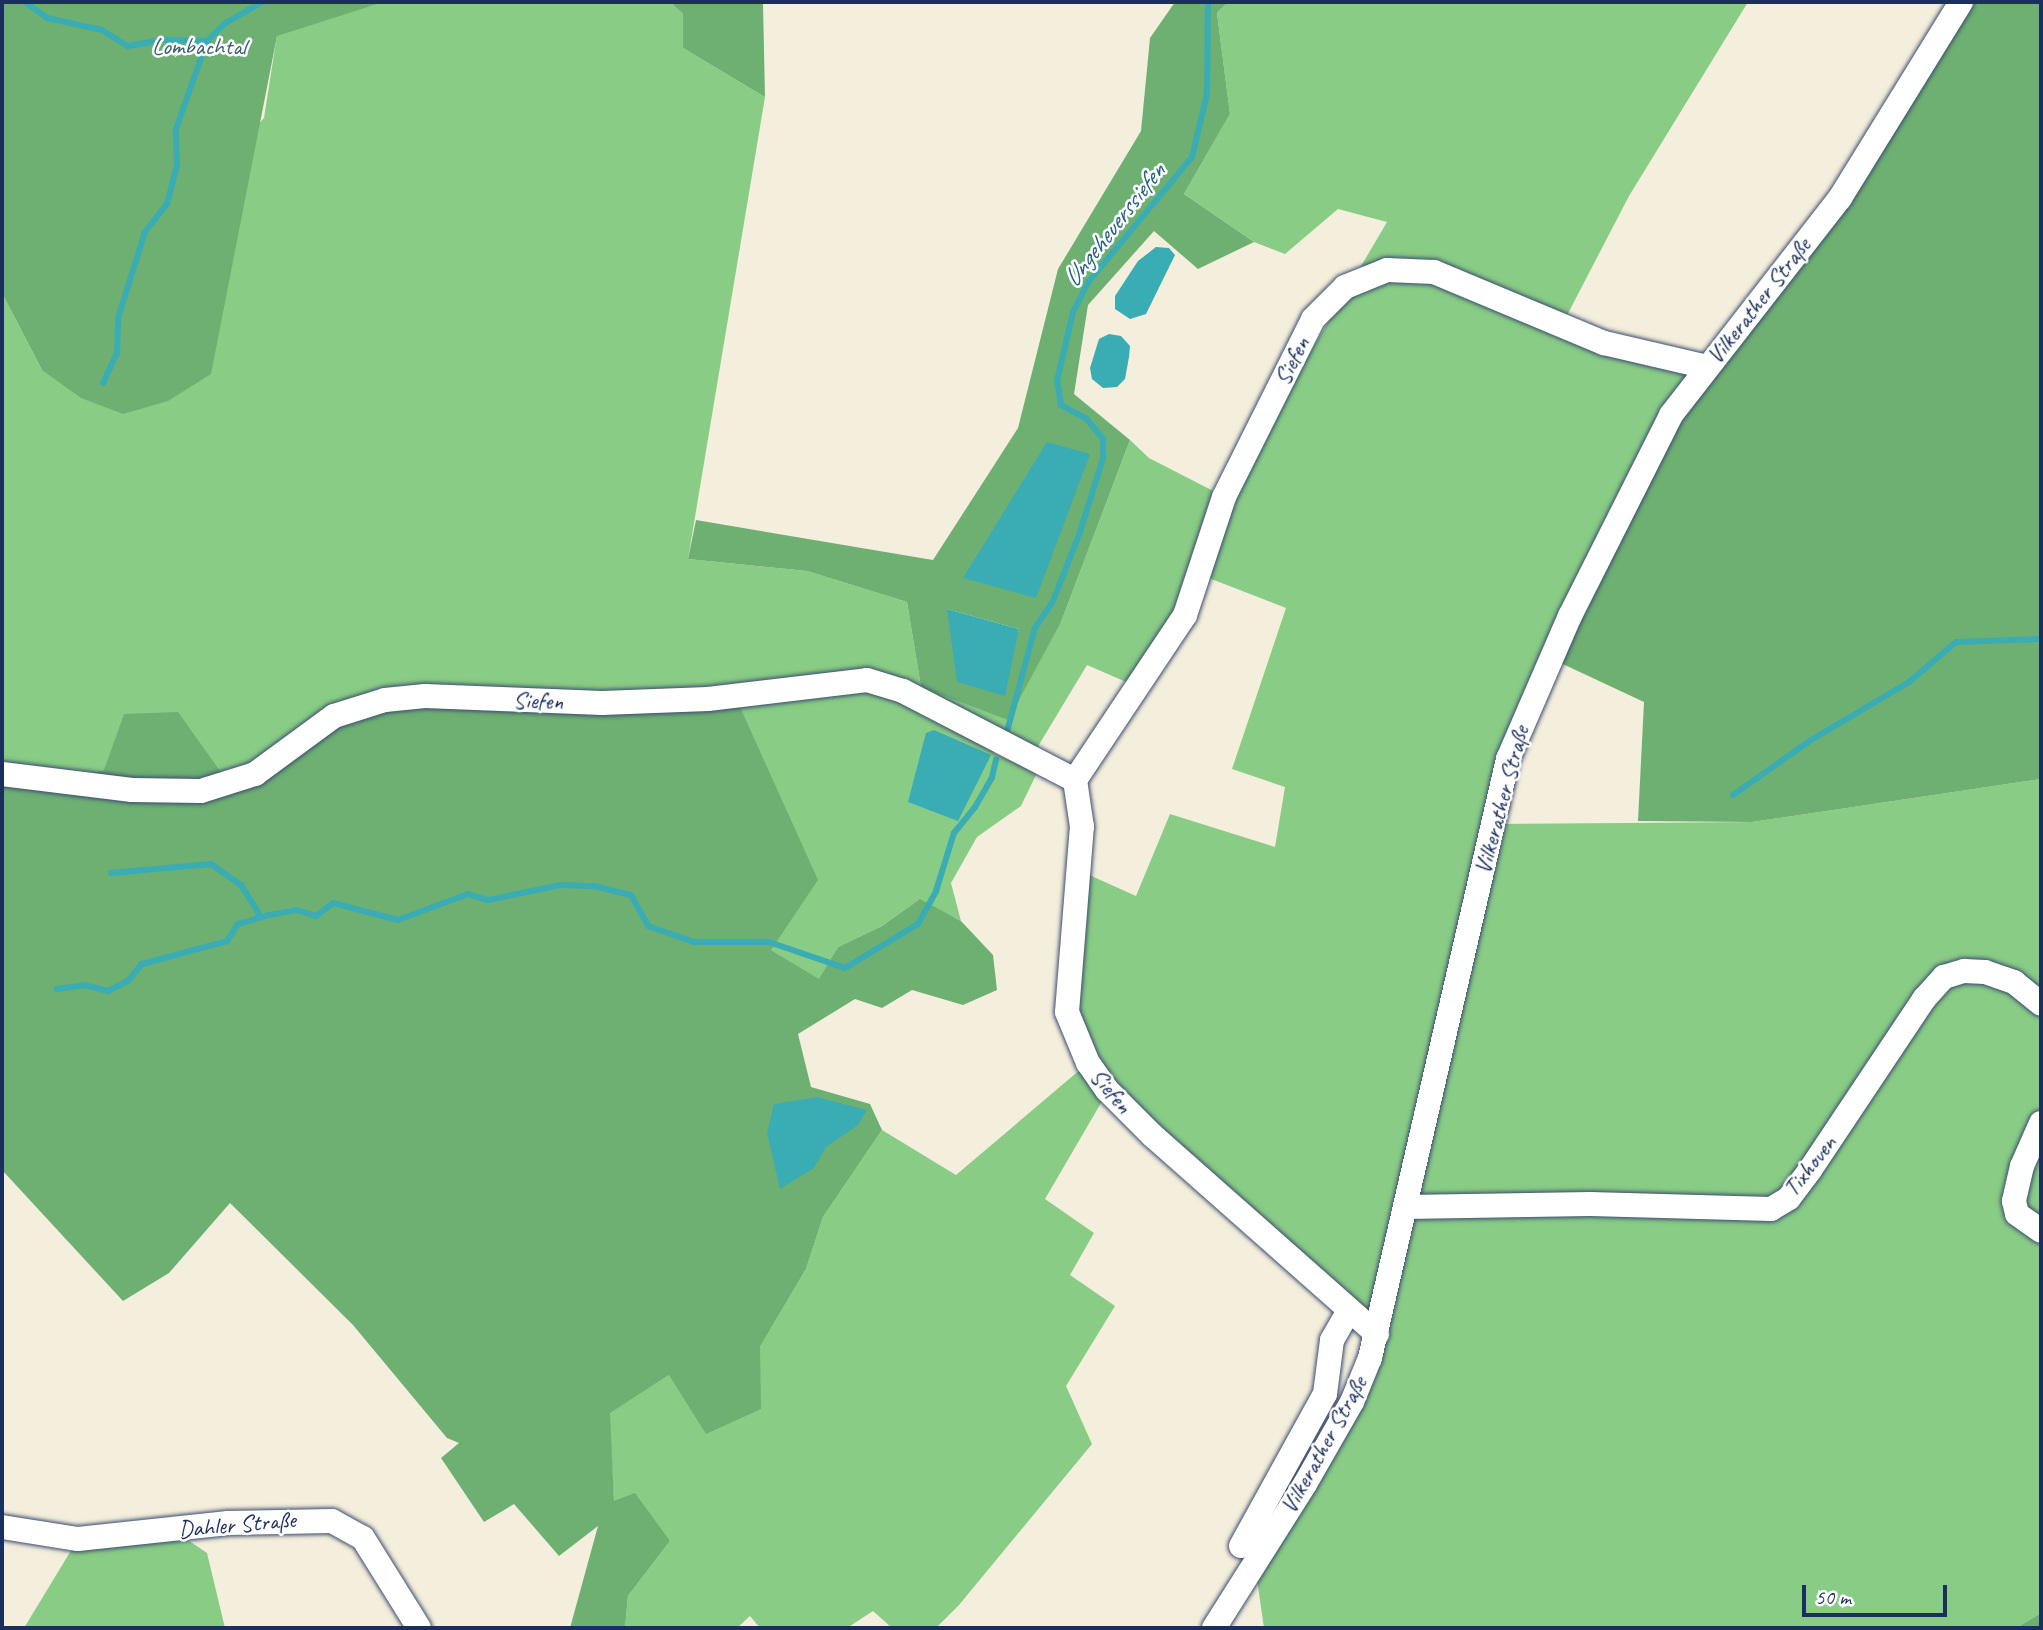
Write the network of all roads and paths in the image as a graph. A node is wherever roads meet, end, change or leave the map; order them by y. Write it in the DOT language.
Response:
graph roads {
  1 [pos="1961,2"];
  2 [pos="1707,367"];
  3 [pos="2,774"];
  4 [pos="1075,780"];
  5 [pos="2041,1004"];
  6 [pos="2041,1123"];
  7 [pos="1406,1207"];
  8 [pos="2041,1231"];
  9 [pos="1349,1312"];
  10 [pos="1377,1334"];
  11 [pos="2,1527"];
  12 [pos="1240,1535"];
  13 [pos="419,1628"];
  14 [pos="1214,1628"];
  1 -- 2 [label="street, Vilkerather Straße"];
  2 -- 4 [label="street, Siefen"];
  2 -- 7 [label="street, Vilkerather Straße"];
  3 -- 4 [label="street, Siefen"];
  4 -- 9 [label="street, Siefen"];
  5 -- 7 [label="street, Tixhoven"];
  6 -- 8 [label="street"];
  7 -- 10 [label="street, Vilkerather Straße"];
  9 -- 10 [label="street, Siefen"];
  9 -- 12 [label="street"];
  10 -- 14 [label="street, Vilkerather Straße"];
  11 -- 13 [label="street, Dahler Straße"];
}
